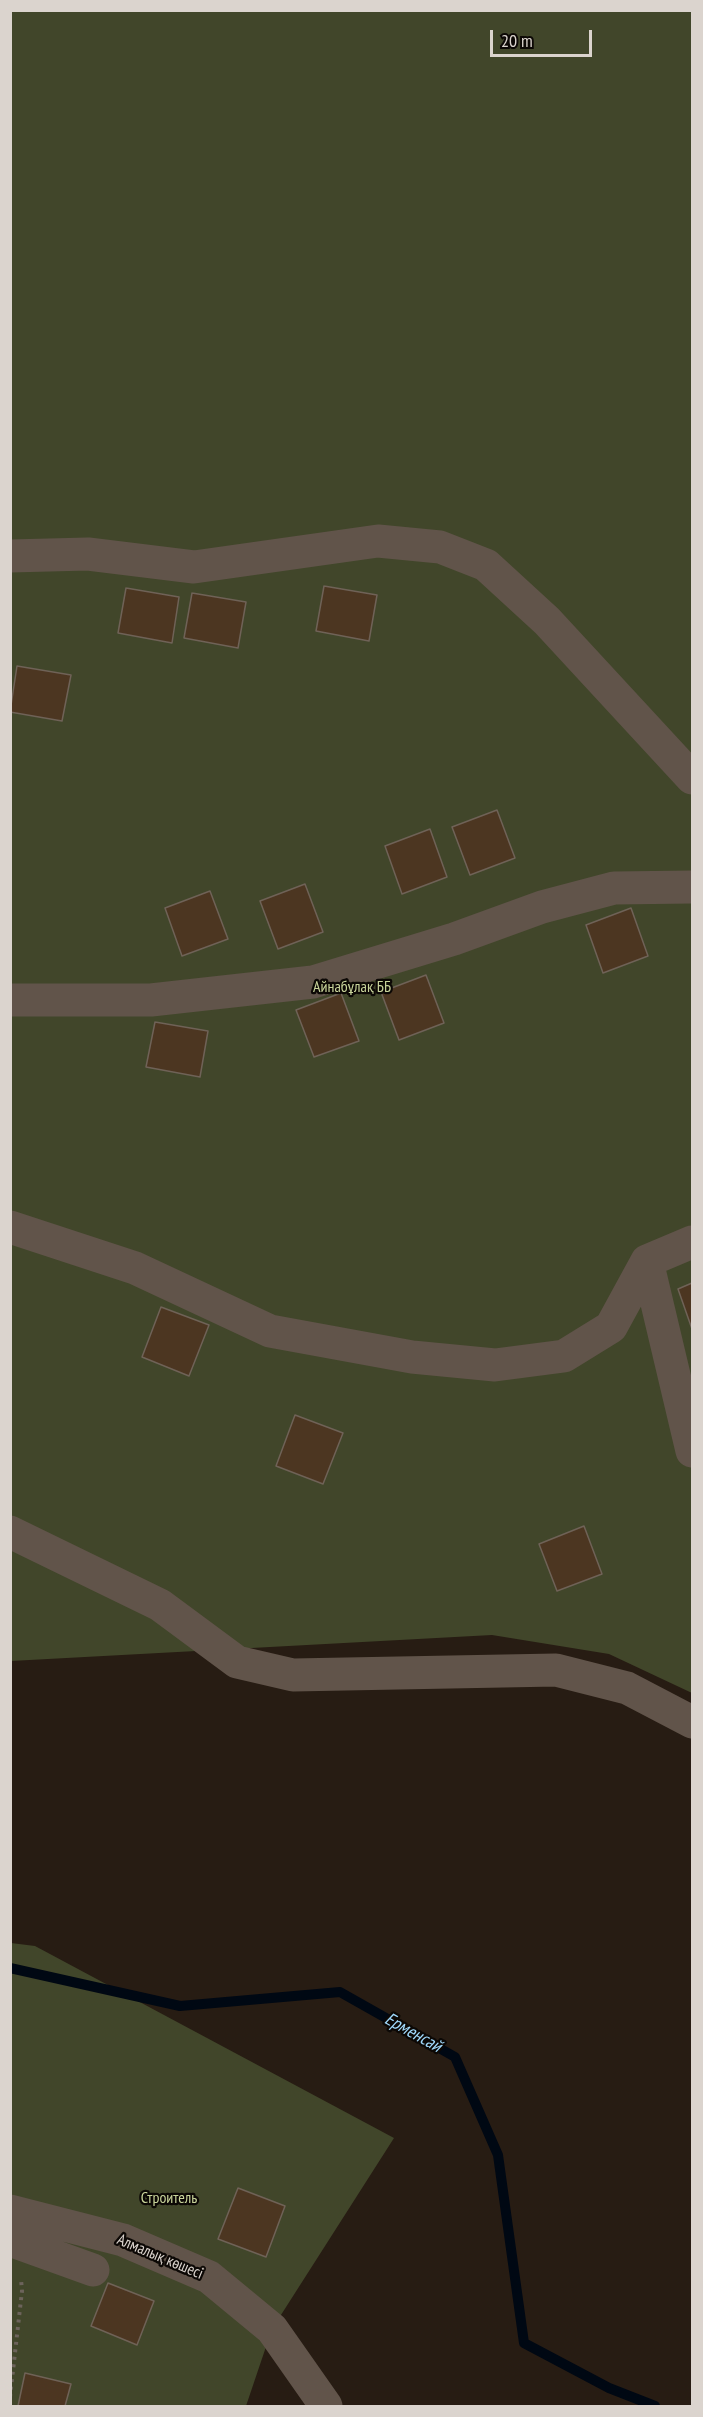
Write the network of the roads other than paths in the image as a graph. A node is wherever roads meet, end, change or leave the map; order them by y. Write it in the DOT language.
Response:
graph roads {
  1 [pos="10,556"];
  2 [pos="693,778"];
  3 [pos="693,887"];
  4 [pos="10,1000"];
  5 [pos="10,1227"];
  6 [pos="693,1242"];
  7 [pos="647,1261"];
  8 [pos="693,1451"];
  9 [pos="10,1532"];
  10 [pos="693,1722"];
  11 [pos="10,2211"];
  12 [pos="14,2237"];
  13 [pos="93,2270"];
  14 [pos="326,2406"];
  1 -- 2 [label="street"];
  3 -- 4 [label="street"];
  5 -- 7 [label="street"];
  6 -- 7 [label="street"];
  7 -- 8 [label="street"];
  9 -- 10 [label="street"];
  11 -- 14 [label="street, Алмалық көшесі"];
  12 -- 13 [label="street"];
}
